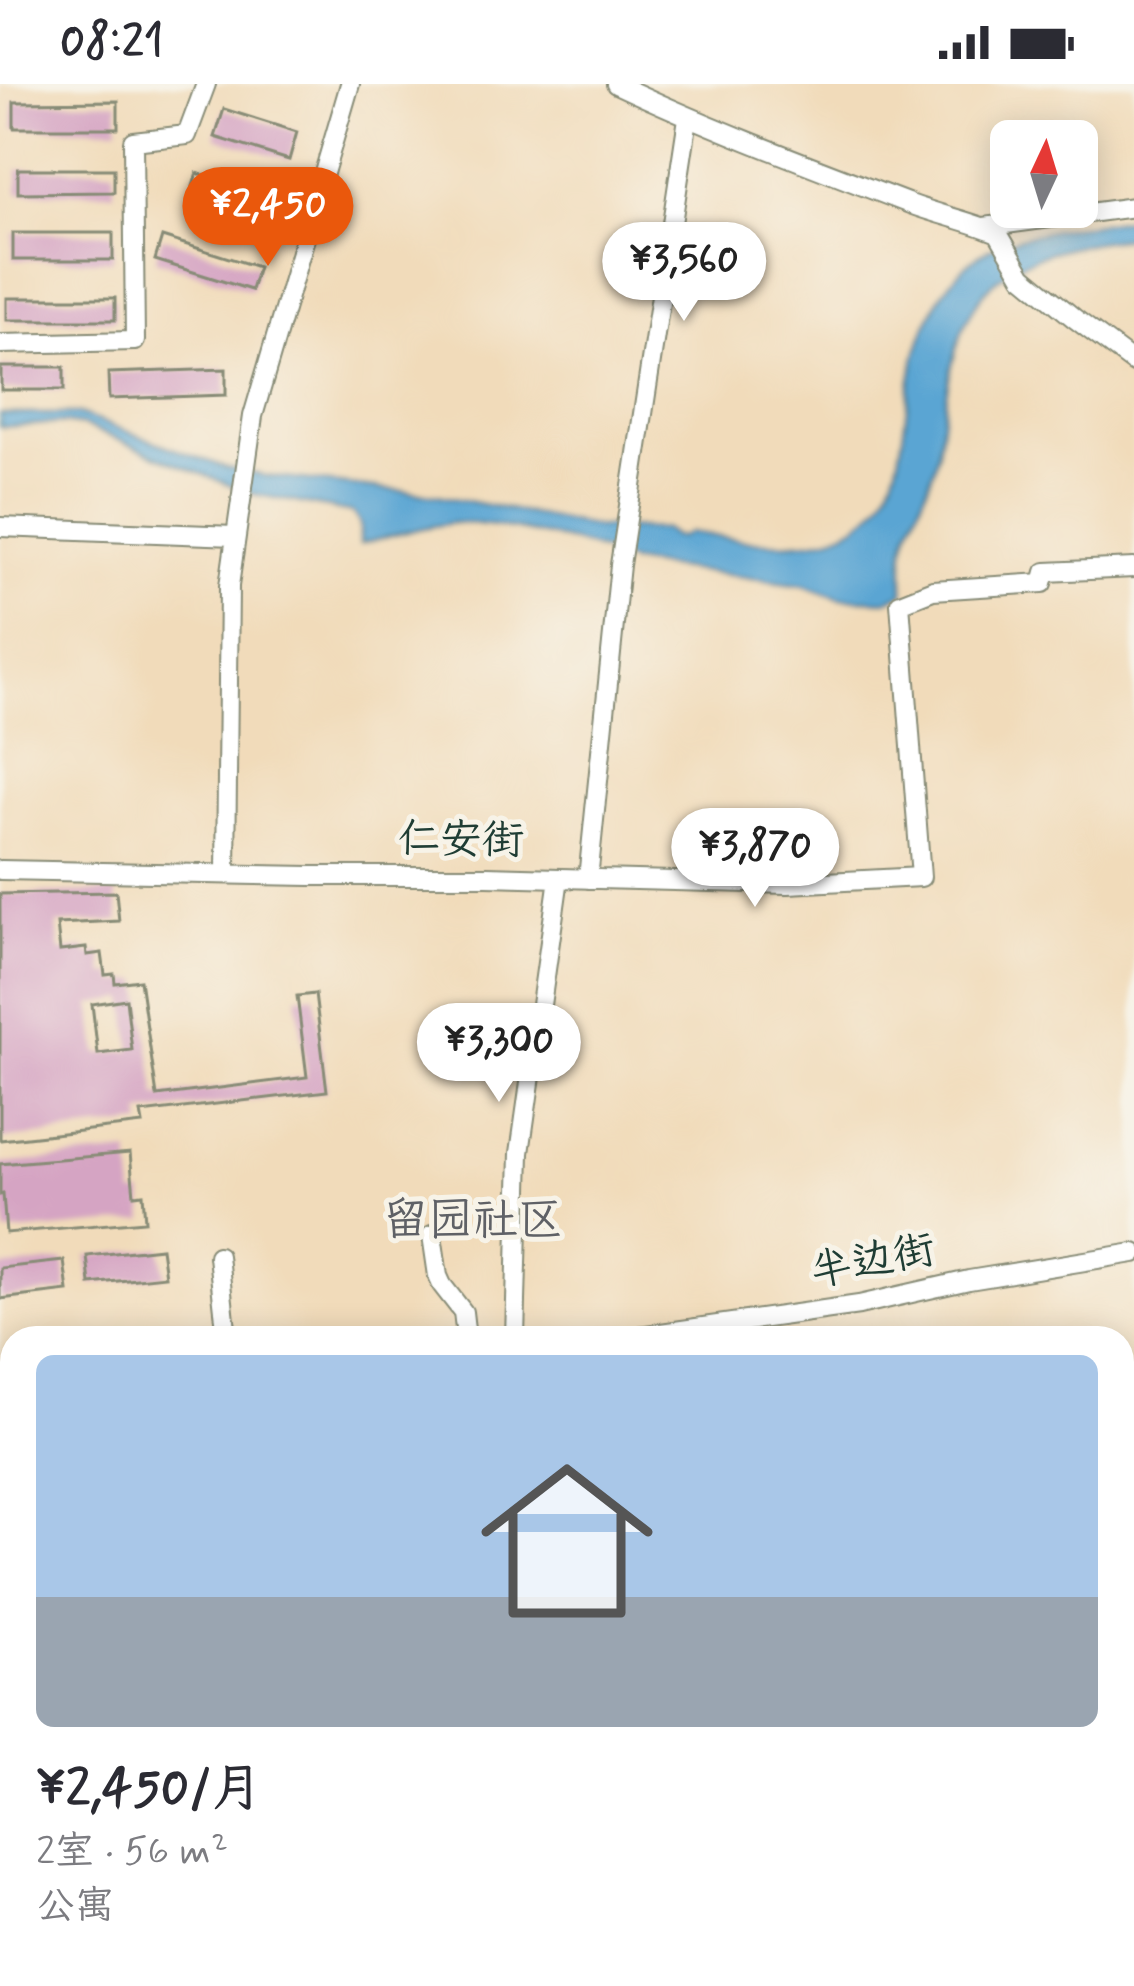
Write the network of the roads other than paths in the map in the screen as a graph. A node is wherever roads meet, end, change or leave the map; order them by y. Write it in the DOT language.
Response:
graph roads {
  1 [pos="206,84"];
  2 [pos="350,84"];
  3 [pos="616,84"];
  4 [pos="688,118"];
  5 [pos="1134,207"];
  6 [pos="991,230"];
  7 [pos="0,344"];
  8 [pos="1134,362"];
  9 [pos="0,527"];
  10 [pos="235,536"];
  11 [pos="1134,568"];
  12 [pos="0,870"];
  13 [pos="226,874"];
  14 [pos="559,878"];
  15 [pos="588,879"];
  16 [pos="432,1235"];
  17 [pos="1134,1253"];
  18 [pos="218,1256"];
  19 [pos="778,1316"];
  20 [pos="226,1326"];
  21 [pos="465,1326"];
  22 [pos="515,1326"];
  23 [pos="708,1326"];
  24 [pos="781,1326"];
  1 -- 7 [label="street"];
  2 -- 10 [label="street"];
  3 -- 4 [label="street"];
  4 -- 6 [label="street"];
  4 -- 15 [label="street"];
  5 -- 6 [label="street"];
  6 -- 8 [label="street"];
  9 -- 10 [label="street"];
  10 -- 13 [label="street"];
  11 -- 15 [label="street, 仁安街"];
  12 -- 13 [label="street, 仁安街"];
  13 -- 14 [label="street, 仁安街"];
  14 -- 15 [label="street, 仁安街"];
  14 -- 22 [label="street"];
  16 -- 21 [label="street"];
  17 -- 19 [label="street, 半边街"];
  18 -- 20 [label="street"];
  19 -- 23 [label="street, 半边街"];
  19 -- 24 [label="street"];
}
